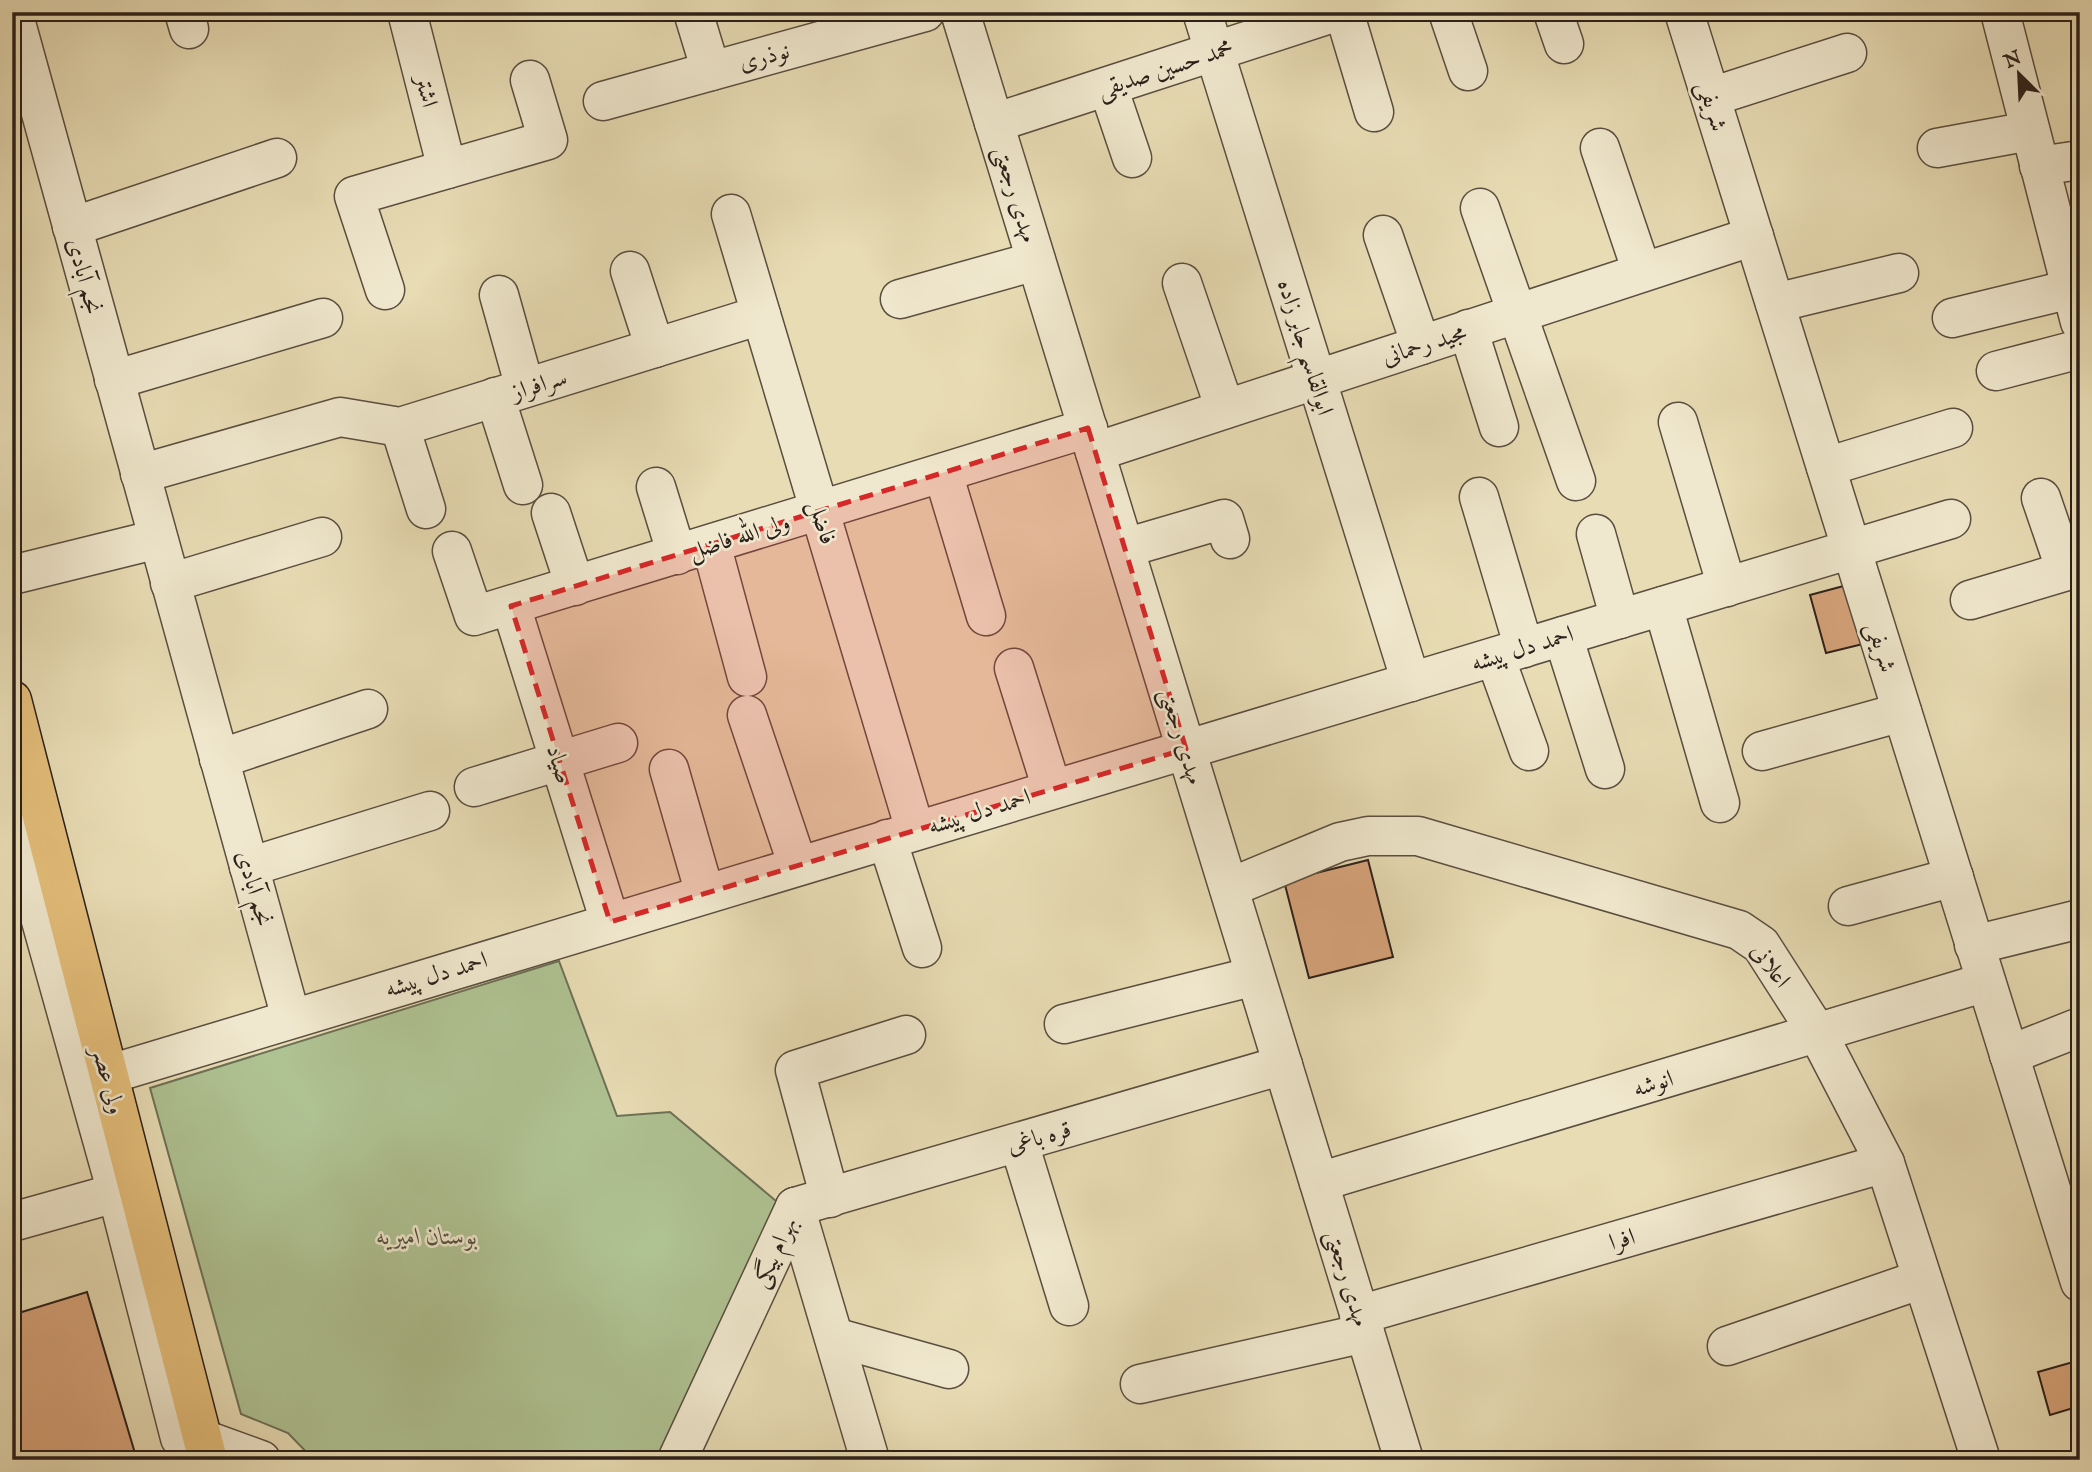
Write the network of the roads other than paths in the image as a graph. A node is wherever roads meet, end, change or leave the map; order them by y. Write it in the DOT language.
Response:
graph roads {
  1 [pos="13,12"];
  2 [pos="407,12"];
  3 [pos="693,12"];
  4 [pos="925,12"];
  5 [pos="960,12"];
  6 [pos="1202,12"];
  7 [pos="1336,12"];
  8 [pos="1344,12"];
  9 [pos="1448,12"];
  10 [pos="1684,12"];
  11 [pos="2000,12"];
  12 [pos="823,26"];
  13 [pos="1214,52"];
  14 [pos="1847,52"];
  15 [pos="711,71"];
  16 [pos="1468,71"];
  17 [pos="530,80"];
  18 [pos="1108,87"];
  19 [pos="1711,97"];
  20 [pos="603,101"];
  21 [pos="1374,112"];
  22 [pos="994,124"];
  23 [pos="1600,148"];
  24 [pos="1937,148"];
  25 [pos="2035,148"];
  26 [pos="277,158"];
  27 [pos="1132,158"];
  28 [pos="2080,160"];
  29 [pos="447,169"];
  30 [pos="1480,208"];
  31 [pos="732,214"];
  32 [pos="72,227"];
  33 [pos="1383,235"];
  34 [pos="1754,236"];
  35 [pos="1036,261"];
  36 [pos="630,271"];
  37 [pos="1642,272"];
  38 [pos="1899,273"];
  39 [pos="1182,283"];
  40 [pos="385,290"];
  41 [pos="499,295"];
  42 [pos="900,299"];
  43 [pos="1775,303"];
  44 [pos="2076,305"];
  45 [pos="1518,313"];
  46 [pos="761,315"];
  47 [pos="323,318"];
  48 [pos="1952,318"];
  49 [pos="1468,329"];
  50 [pos="1421,345"];
  51 [pos="655,348"];
  52 [pos="2080,349"];
  53 [pos="1996,371"];
  54 [pos="1316,379"];
  55 [pos="114,380"];
  56 [pos="510,393"];
  57 [pos="1225,409"];
  58 [pos="1678,422"];
  59 [pos="400,427"];
  60 [pos="1499,427"];
  61 [pos="1953,428"];
  62 [pos="1091,440"];
  63 [pos="1826,467"];
  64 [pos="140,474"];
  65 [pos="943,474"];
  66 [pos="1576,481"];
  67 [pos="523,485"];
  68 [pos="656,486"];
  69 [pos="1479,497"];
  70 [pos="2041,498"];
  71 [pos="426,509"];
  72 [pos="820,511"];
  73 [pos="551,513"];
  74 [pos="1951,519"];
  75 [pos="1596,534"];
  76 [pos="322,537"];
  77 [pos="1230,539"];
  78 [pos="158,540"];
  79 [pos="1125,548"];
  80 [pos="694,550"];
  81 [pos="1852,550"];
  82 [pos="452,551"];
  83 [pos="2073,569"];
  84 [pos="12,575"];
  85 [pos="170,583"];
  86 [pos="575,586"];
  87 [pos="1727,587"];
  88 [pos="1970,600"];
  89 [pos="511,606"];
  90 [pos="1663,606"];
  91 [pos="986,616"];
  92 [pos="1620,619"];
  93 [pos="1563,636"];
  94 [pos="1510,652"];
  95 [pos="1014,668"];
  96 [pos="747,677"];
  97 [pos="1411,681"];
  98 [pos="12,700"];
  99 [pos="368,709"];
  100 [pos="1902,712"];
  101 [pos="747,715"];
  102 [pos="618,743"];
  103 [pos="1186,749"];
  104 [pos="1529,751"];
  105 [pos="1762,751"];
  106 [pos="219,759"];
  107 [pos="559,761"];
  108 [pos="668,769"];
  109 [pos="1605,769"];
  110 [pos="474,787"];
  111 [pos="1052,789"];
  112 [pos="1720,803"];
  113 [pos="430,811"];
  114 [pos="12,817"];
  115 [pos="901,835"];
  116 [pos="798,866"];
  117 [pos="248,867"];
  118 [pos="1954,877"];
  119 [pos="1229,888"];
  120 [pos="705,894"];
  121 [pos="1848,905"];
  122 [pos="2080,919"];
  123 [pos="610,922"];
  124 [pos="1974,945"];
  125 [pos="922,948"];
  126 [pos="1255,976"];
  127 [pos="1986,982"];
  128 [pos="291,1018"];
  129 [pos="1064,1024"];
  130 [pos="2080,1027"];
  131 [pos="1818,1034"];
  132 [pos="905,1035"];
  133 [pos="2009,1055"];
  134 [pos="1283,1065"];
  135 [pos="107,1075"];
  136 [pos="1020,1143"];
  137 [pos="1885,1163"];
  138 [pos="1319,1182"];
  139 [pos="127,1190"];
  140 [pos="2067,1199"];
  141 [pos="813,1202"];
  142 [pos="12,1222"];
  143 [pos="1922,1279"];
  144 [pos="2080,1282"];
  145 [pos="1069,1306"];
  146 [pos="1362,1324"];
  147 [pos="834,1337"];
  148 [pos="1727,1346"];
  149 [pos="949,1369"];
  150 [pos="1140,1384"];
  151 [pos="206,1449"];
  152 [pos="261,1460"];
  153 [pos="677,1460"];
  154 [pos="870,1460"];
  155 [pos="1404,1460"];
  156 [pos="1981,1460"];
  1 -- 32 [label="street, نجم آبادی"];
  2 -- 29 [label="street, اشتر"];
  3 -- 15 [label="street"];
  4 -- 12 [label="street, نوذری"];
  5 -- 22 [label="street, مهدی رجعتی"];
  6 -- 13 [label="street, ابوالقاسم جابر زاده"];
  7 -- 13 [label="street, محمد حسین صدیقی"];
  8 -- 21 [label="street"];
  9 -- 16 [label="street"];
  10 -- 19 [label="street, شریفی"];
  11 -- 25 [label="street"];
  12 -- 15 [label="street, نوذری"];
  13 -- 18 [label="street, محمد حسین صدیقی"];
  13 -- 54 [label="street, ابوالقاسم جابر زاده"];
  14 -- 19 [label="street"];
  15 -- 20 [label="street, نوذری"];
  17 -- 29 [label="street"];
  18 -- 22 [label="street, محمد حسین صدیقی"];
  18 -- 27 [label="street"];
  19 -- 34 [label="street, شریفی"];
  22 -- 35 [label="street, مهدی رجعتی"];
  23 -- 37 [label="street"];
  24 -- 25 [label="street"];
  25 -- 28 [label="street"];
  25 -- 44 [label="street"];
  26 -- 32 [label="street"];
  29 -- 40 [label="street"];
  30 -- 45 [label="street"];
  31 -- 46 [label="street, فاضل"];
  32 -- 55 [label="street, نجم آبادی"];
  33 -- 50 [label="street"];
  34 -- 37 [label="street, مجید رحمانی"];
  34 -- 43 [label="street, شریفی"];
  35 -- 42 [label="street"];
  35 -- 62 [label="street, مهدی رجعتی"];
  36 -- 51 [label="street"];
  37 -- 45 [label="street, مجید رحمانی"];
  38 -- 43 [label="street"];
  39 -- 57 [label="street"];
  41 -- 56 [label="street"];
  43 -- 63 [label="street, شریفی"];
  44 -- 48 [label="street"];
  45 -- 49 [label="street, مجید رحمانی"];
  45 -- 66 [label="street"];
  46 -- 51 [label="street, سرافراز"];
  46 -- 72 [label="street, فاضل"];
  47 -- 55 [label="street"];
  49 -- 50 [label="street, مجید رحمانی"];
  49 -- 60 [label="street"];
  50 -- 54 [label="street, مجید رحمانی"];
  51 -- 56 [label="street, سرافراز"];
  52 -- 53 [label="street"];
  54 -- 57 [label="street, مجید رحمانی"];
  54 -- 97 [label="street, ابوالقاسم جابر زاده"];
  55 -- 64 [label="street, نجم آبادی"];
  56 -- 59 [label="street, سرافراز"];
  56 -- 67 [label="street"];
  57 -- 62 [label="street, مجید رحمانی"];
  58 -- 87 [label="street"];
  59 -- 64 [label="street"];
  59 -- 71 [label="street"];
  61 -- 63 [label="street"];
  62 -- 65 [label="street, ولی الله فاضل"];
  62 -- 79 [label="street, مهدی رجعتی"];
  63 -- 81 [label="street, شریفی"];
  64 -- 78 [label="street, نجم آبادی"];
  65 -- 72 [label="street, ولی الله فاضل"];
  65 -- 91 [label="street"];
  68 -- 80 [label="street"];
  69 -- 94 [label="street"];
  70 -- 83 [label="street"];
  72 -- 80 [label="street, ولی الله فاضل"];
  72 -- 115 [label="street, فاضل"];
  73 -- 86 [label="street"];
  74 -- 81 [label="street, احمد دل پیشه"];
  75 -- 92 [label="street"];
  76 -- 85 [label="street"];
  77 -- 79 [label="street"];
  78 -- 84 [label="street"];
  78 -- 85 [label="street, نجم آبادی"];
  79 -- 103 [label="street, مهدی رجعتی"];
  80 -- 86 [label="street, ولی الله فاضل"];
  80 -- 96 [label="street"];
  81 -- 87 [label="street, احمد دل پیشه"];
  81 -- 100 [label="street, شریفی"];
  82 -- 89 [label="street, ولی الله فاضل"];
  83 -- 88 [label="street"];
  85 -- 106 [label="street, نجم آبادی"];
  86 -- 89 [label="street, ولی الله فاضل"];
  87 -- 90 [label="street, احمد دل پیشه"];
  89 -- 107 [label="street, صیاد"];
  90 -- 92 [label="street, احمد دل پیشه"];
  90 -- 112 [label="street"];
  92 -- 93 [label="street, احمد دل پیشه"];
  93 -- 94 [label="street, احمد دل پیشه"];
  93 -- 109 [label="street"];
  94 -- 97 [label="street, احمد دل پیشه"];
  94 -- 104 [label="street"];
  95 -- 111 [label="street"];
  97 -- 103 [label="street, احمد دل پیشه"];
  98 -- 135 [label="main road, ولی عصر"];
  99 -- 106 [label="street"];
  100 -- 105 [label="street"];
  100 -- 118 [label="street, شریفی"];
  101 -- 116 [label="street"];
  102 -- 107 [label="street"];
  103 -- 111 [label="street, احمد دل پیشه"];
  103 -- 119 [label="street, مهدی رجعتی"];
  106 -- 117 [label="street, نجم آبادی"];
  107 -- 110 [label="street"];
  107 -- 123 [label="street, صیاد"];
  108 -- 120 [label="street"];
  111 -- 115 [label="street, احمد دل پیشه"];
  113 -- 117 [label="street"];
  114 -- 139 [label="street"];
  115 -- 116 [label="street, احمد دل پیشه"];
  115 -- 125 [label="street, فاضل"];
  116 -- 120 [label="street, احمد دل پیشه"];
  117 -- 128 [label="street, نجم آبادی"];
  118 -- 121 [label="street"];
  118 -- 124 [label="street, شریفی"];
  119 -- 126 [label="street, مهدی رجعتی"];
  119 -- 131 [label="street, اعلانی"];
  120 -- 123 [label="street, احمد دل پیشه"];
  122 -- 124 [label="street"];
  123 -- 128 [label="street, احمد دل پیشه"];
  124 -- 127 [label="street, شریفی"];
  126 -- 129 [label="street"];
  126 -- 134 [label="street, مهدی رجعتی"];
  127 -- 131 [label="street, انوشه"];
  127 -- 133 [label="street, شریفی"];
  128 -- 135 [label="street, احمد دل پیشه"];
  130 -- 133 [label="street"];
  131 -- 137 [label="street, اعلانی"];
  131 -- 138 [label="street, انوشه"];
  132 -- 141 [label="street"];
  133 -- 140 [label="street, شریفی"];
  134 -- 136 [label="street, قره باغی"];
  134 -- 138 [label="street, مهدی رجعتی"];
  135 -- 139 [label="main road, ولی عصر"];
  136 -- 141 [label="street, قره باغی"];
  136 -- 145 [label="street"];
  137 -- 143 [label="street, اعلانی"];
  137 -- 146 [label="street, افرا"];
  138 -- 146 [label="street, مهدی رجعتی"];
  139 -- 142 [label="street"];
  139 -- 151 [label="main road, ولی عصر"];
  140 -- 144 [label="street, شریفی"];
  141 -- 147 [label="street, بهرام بیگی"];
  141 -- 153 [label="street, بهرام بیگی"];
  143 -- 148 [label="street"];
  143 -- 156 [label="street, اعلانی"];
  146 -- 150 [label="street, افرا"];
  146 -- 155 [label="street, مهدی رجعتی"];
  147 -- 149 [label="street"];
  147 -- 154 [label="street, بهرام بیگی"];
  151 -- 152 [label="street"];
}
